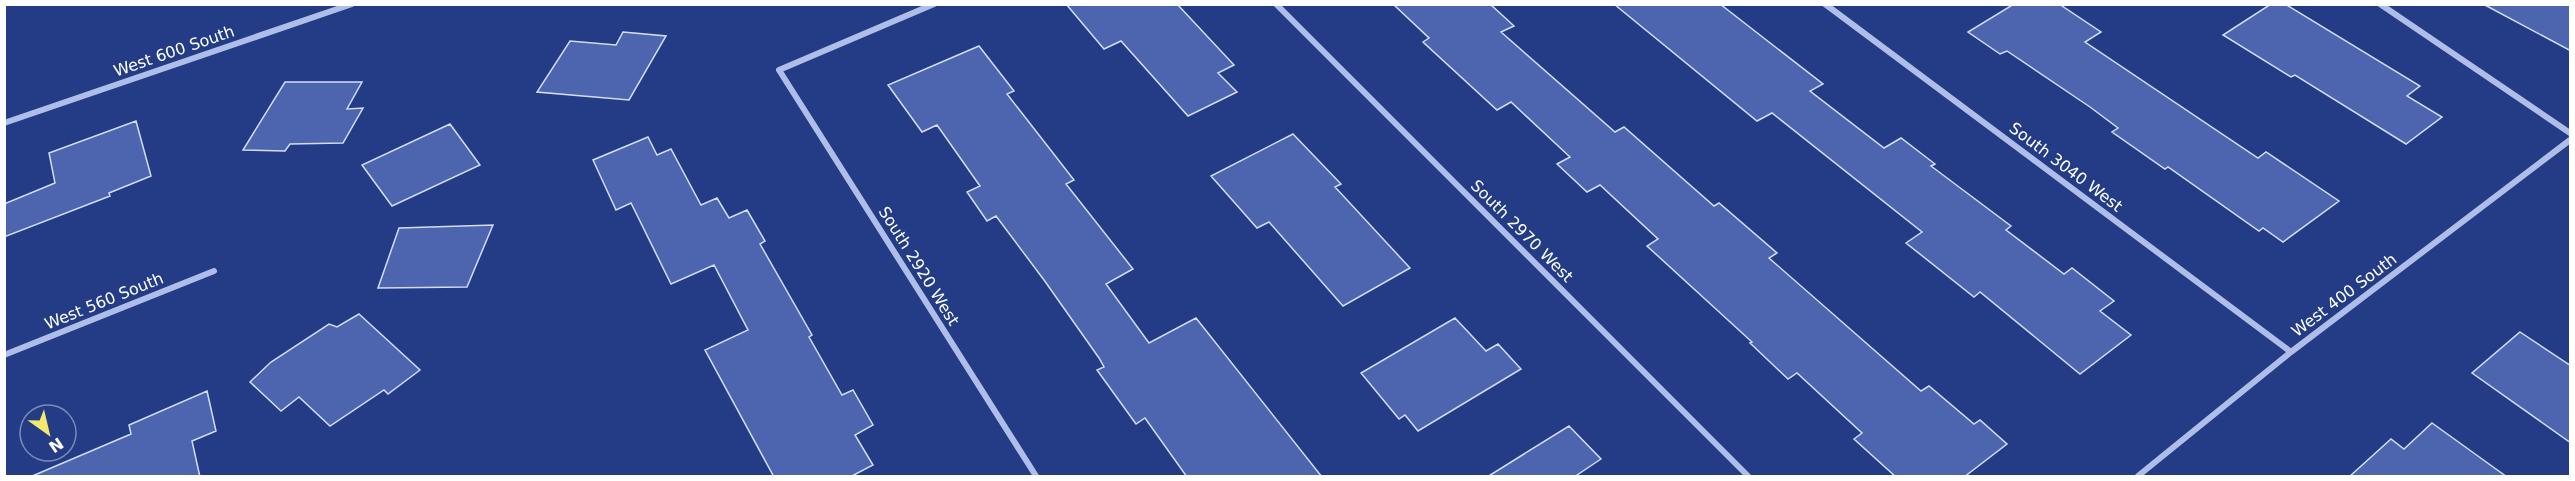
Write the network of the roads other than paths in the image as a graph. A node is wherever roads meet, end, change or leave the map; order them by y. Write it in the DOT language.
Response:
graph roads {
  1 [pos="352,4"];
  2 [pos="934,4"];
  3 [pos="1276,4"];
  4 [pos="1825,4"];
  5 [pos="2380,4"];
  6 [pos="4,123"];
  7 [pos="2571,133"];
  8 [pos="2571,140"];
  9 [pos="214,271"];
  10 [pos="2291,352"];
  11 [pos="4,355"];
  12 [pos="1036,477"];
  13 [pos="1748,477"];
  14 [pos="2138,477"];
  1 -- 6 [label="street, West 600 South"];
  2 -- 12 [label="street, South 2920 West"];
  3 -- 13 [label="street, South 2970 West"];
  4 -- 10 [label="street, South 3040 West"];
  5 -- 7 [label="street"];
  8 -- 10 [label="street, West 400 South"];
  9 -- 11 [label="street, West 560 South"];
  10 -- 14 [label="street, West 400 South"];
}
